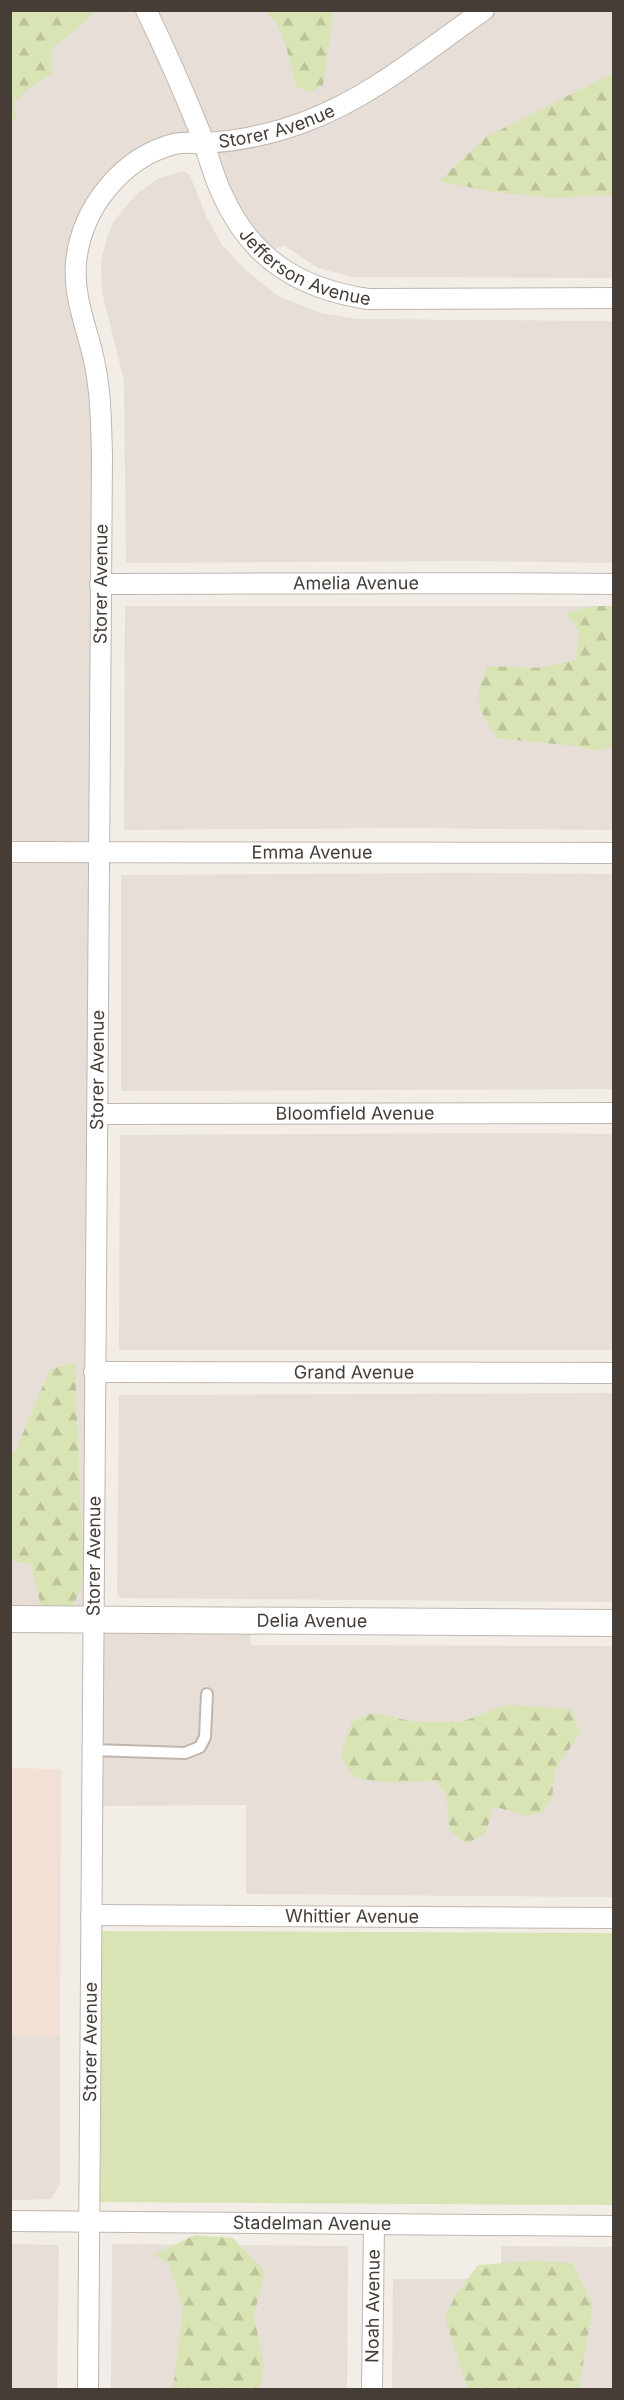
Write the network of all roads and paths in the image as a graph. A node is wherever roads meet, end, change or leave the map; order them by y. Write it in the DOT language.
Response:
graph roads {
  1 [pos="146,10"];
  2 [pos="484,10"];
  3 [pos="204,143"];
  4 [pos="614,298"];
  5 [pos="100,584"];
  6 [pos="614,584"];
  7 [pos="10,852"];
  8 [pos="99,852"];
  9 [pos="614,853"];
  10 [pos="614,1113"];
  11 [pos="97,1114"];
  12 [pos="94,1372"];
  13 [pos="614,1373"];
  14 [pos="10,1619"];
  15 [pos="93,1620"];
  16 [pos="614,1623"];
  17 [pos="207,1694"];
  18 [pos="92,1750"];
  19 [pos="91,1915"];
  20 [pos="614,1918"];
  21 [pos="10,2221"];
  22 [pos="89,2222"];
  23 [pos="374,2224"];
  24 [pos="614,2226"];
  25 [pos="88,2390"];
  26 [pos="372,2390"];
  1 -- 3 [label="street, Jefferson Avenue"];
  2 -- 3 [label="street, Storer Avenue"];
  3 -- 4 [label="street, Jefferson Avenue"];
  3 -- 5 [label="street, Storer Avenue"];
  5 -- 6 [label="street, Amelia Avenue"];
  5 -- 8 [label="street, Storer Avenue"];
  7 -- 8 [label="street, Emma Avenue"];
  8 -- 9 [label="street, Emma Avenue"];
  8 -- 11 [label="street, Storer Avenue"];
  10 -- 11 [label="street, Bloomfield Avenue"];
  11 -- 12 [label="street, Storer Avenue"];
  12 -- 13 [label="street, Grand Avenue"];
  12 -- 15 [label="street, Storer Avenue"];
  14 -- 15 [label="street, Delia Avenue"];
  15 -- 16 [label="street, Delia Avenue"];
  15 -- 18 [label="street, Storer Avenue"];
  17 -- 18 [label="lane"];
  18 -- 19 [label="street, Storer Avenue"];
  19 -- 20 [label="street, Whittier Avenue"];
  19 -- 22 [label="street, Storer Avenue"];
  21 -- 22 [label="street, Stadelman Avenue"];
  22 -- 23 [label="street, Stadelman Avenue"];
  22 -- 25 [label="street, Storer Avenue"];
  23 -- 24 [label="street, Stadelman Avenue"];
  23 -- 26 [label="street, Noah Avenue"];
}
